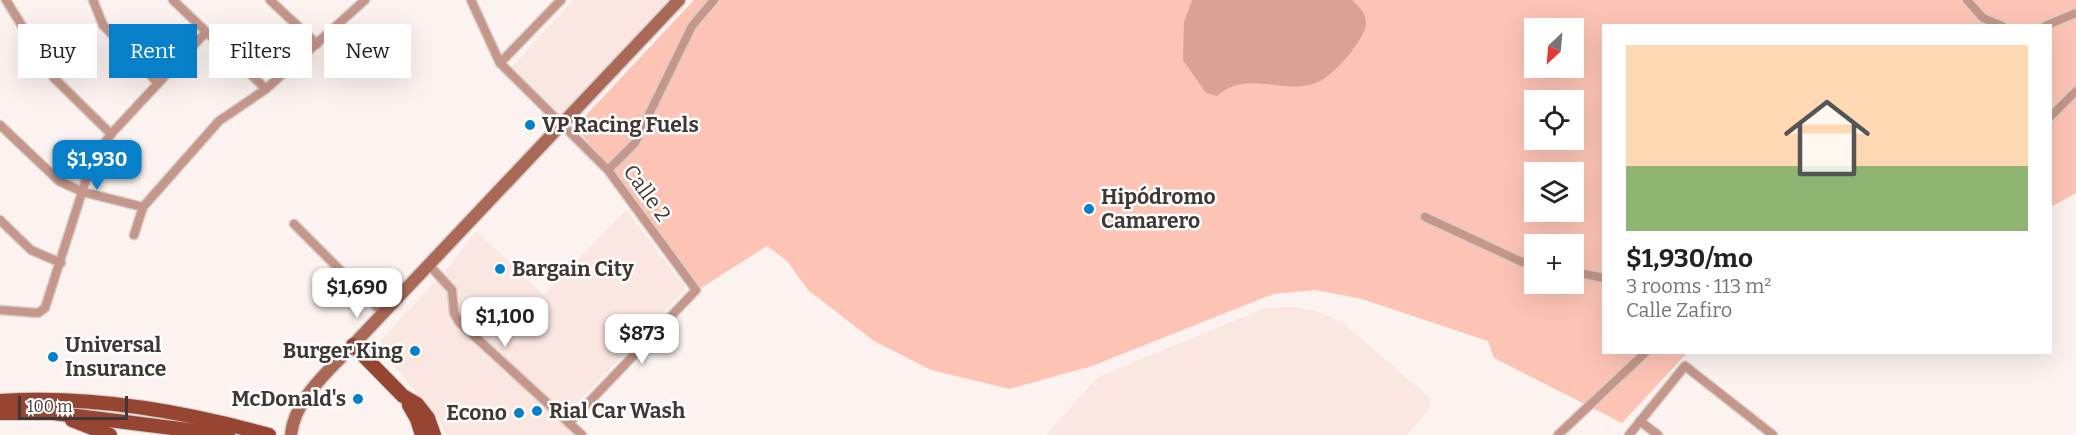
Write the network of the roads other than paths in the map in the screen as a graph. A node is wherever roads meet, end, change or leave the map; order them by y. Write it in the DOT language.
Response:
graph roads {
  1 [pos="6,0"];
  2 [pos="93,0"];
  3 [pos="173,0"];
  4 [pos="270,0"];
  5 [pos="365,0"];
  6 [pos="471,0"];
  7 [pos="561,0"];
  8 [pos="679,0"];
  9 [pos="714,0"];
  10 [pos="1966,0"];
  11 [pos="2076,13"];
  12 [pos="1997,24"];
  13 [pos="2050,24"];
  14 [pos="205,33"];
  15 [pos="317,44"];
  16 [pos="500,63"];
  17 [pos="158,83"];
  18 [pos="266,89"];
  19 [pos="2076,91"];
  20 [pos="2052,115"];
  21 [pos="561,124"];
  22 [pos="0,125"];
  23 [pos="111,134"];
  24 [pos="608,170"];
  25 [pos="83,192"];
  26 [pos="143,207"];
  27 [pos="1425,216"];
  28 [pos="0,220"];
  29 [pos="294,224"];
  30 [pos="134,235"];
  31 [pos="1524,262"];
  32 [pos="61,263"];
  33 [pos="429,265"];
  34 [pos="1584,274"];
  35 [pos="1602,278"];
  36 [pos="0,310"];
  37 [pos="383,313"];
  38 [pos="353,345"];
  39 [pos="1644,354"];
  40 [pos="403,396"];
  41 [pos="0,401"];
  42 [pos="0,413"];
  43 [pos="53,413"];
  44 [pos="1640,421"];
  45 [pos="570,422"];
  46 [pos="291,431"];
  47 [pos="208,433"];
  48 [pos="110,435"];
  49 [pos="228,435"];
  50 [pos="269,435"];
  51 [pos="422,435"];
  52 [pos="435,435"];
  53 [pos="582,435"];
  54 [pos="1558,435"];
  55 [pos="1629,435"];
  56 [pos="1658,435"];
  57 [pos="1773,435"];
  1 -- 23 [label="street"];
  2 -- 17 [label="street"];
  3 -- 14 [label="street"];
  4 -- 15 [label="street"];
  5 -- 15 [label="street"];
  6 -- 16 [label="street"];
  7 -- 16 [label="street"];
  8 -- 21 [label="main road"];
  9 -- 24 [label="street"];
  10 -- 12 [label="street"];
  11 -- 13 [label="street"];
  14 -- 17 [label="street"];
  14 -- 18 [label="street"];
  15 -- 18 [label="street"];
  16 -- 21 [label="street, Calle 2"];
  17 -- 23 [label="street"];
  18 -- 26 [label="street"];
  19 -- 20 [label="street"];
  21 -- 24 [label="street, Calle 2"];
  21 -- 33 [label="main road"];
  22 -- 25 [label="street"];
  23 -- 25 [label="street"];
  24 -- 45 [label="street, Calle 2"];
  25 -- 26 [label="street"];
  25 -- 32 [label="street"];
  26 -- 30 [label="street"];
  27 -- 31 [label="street"];
  28 -- 32 [label="street"];
  29 -- 37 [label="street"];
  32 -- 36 [label="street"];
  33 -- 37 [label="main road"];
  33 -- 45 [label="street"];
  34 -- 35 [label="street"];
  37 -- 38 [label="main road"];
  38 -- 40 [label="main road"];
  38 -- 46 [label="main road"];
  39 -- 54 [label="street"];
  40 -- 51 [label="main road"];
  40 -- 52 [label="main road"];
  41 -- 50 [label="main road"];
  42 -- 43 [label="main road"];
  43 -- 47 [label="main road"];
  43 -- 48 [label="main road"];
  44 -- 55 [label="street"];
  44 -- 56 [label="street"];
  44 -- 57 [label="street"];
  45 -- 53 [label="street"];
  47 -- 49 [label="main road"];
}
